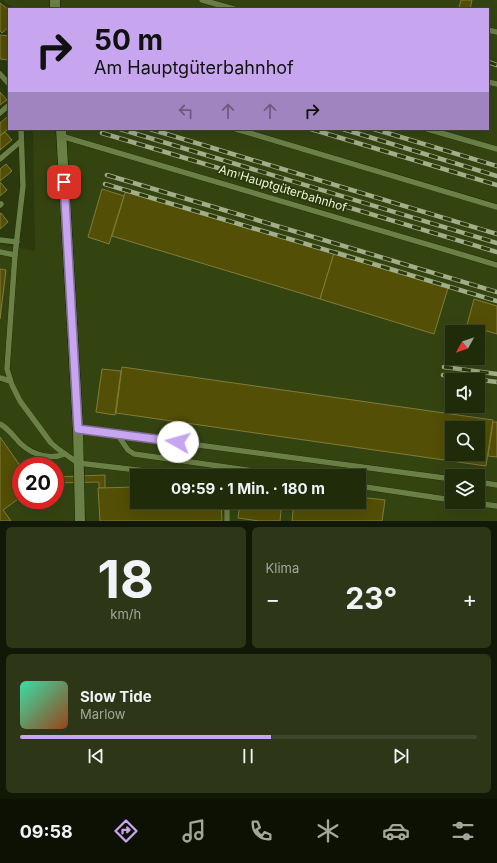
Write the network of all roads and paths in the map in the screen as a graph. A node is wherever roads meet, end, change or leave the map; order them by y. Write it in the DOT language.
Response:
graph roads {
  1 [pos="202,0"];
  2 [pos="230,8"];
  3 [pos="0,74"];
  4 [pos="7,82"];
  5 [pos="0,84"];
  6 [pos="8,106"];
  7 [pos="0,113"];
  8 [pos="21,130"];
  9 [pos="239,130"];
  10 [pos="430,130"];
  11 [pos="61,132"];
  12 [pos="21,141"];
  13 [pos="497,149"];
  14 [pos="0,159"];
  15 [pos="497,207"];
  16 [pos="0,240"];
  17 [pos="17,242"];
  18 [pos="0,252"];
  19 [pos="15,255"];
  20 [pos="497,265"];
  21 [pos="0,378"];
  22 [pos="10,381"];
  23 [pos="0,424"];
  24 [pos="78,429"];
  25 [pos="117,434"];
  26 [pos="65,454"];
  27 [pos="78,463"];
  28 [pos="130,469"];
  29 [pos="240,469"];
  30 [pos="445,478"];
  31 [pos="485,483"];
  32 [pos="497,485"];
  33 [pos="366,487"];
  34 [pos="445,499"];
  35 [pos="485,504"];
  36 [pos="497,506"];
  37 [pos="228,509"];
  38 [pos="80,521"];
  39 [pos="227,521"];
  1 -- 2 [label="lane"];
  3 -- 4 [label="lane"];
  4 -- 5 [label="lane"];
  6 -- 7 [label="lane"];
  8 -- 12 [label="lane"];
  9 -- 15 [label="lane"];
  10 -- 13 [label="lane"];
  11 -- 20 [label="lane, Am Hauptgüterbahnhof"];
  11 -- 24 [label="street, Am Hauptgüterbahnhof"];
  12 -- 14 [label="lane"];
  12 -- 17 [label="lane"];
  16 -- 17 [label="lane"];
  17 -- 19 [label="lane"];
  18 -- 19 [label="lane"];
  19 -- 22 [label="lane"];
  21 -- 22 [label="lane"];
  22 -- 26 [label="lane"];
  23 -- 26 [label="lane"];
  24 -- 25 [label="lane"];
  24 -- 27 [label="street, Am Hauptgüterbahnhof"];
  25 -- 29 [label="lane"];
  25 -- 30 [label="lane"];
  26 -- 27 [label="lane"];
  27 -- 28 [label="lane"];
  27 -- 38 [label="street, Am Hauptgüterbahnhof"];
  31 -- 32 [label="lane"];
  33 -- 34 [label="lane"];
  35 -- 36 [label="lane"];
  37 -- 39 [label="lane"];
}
